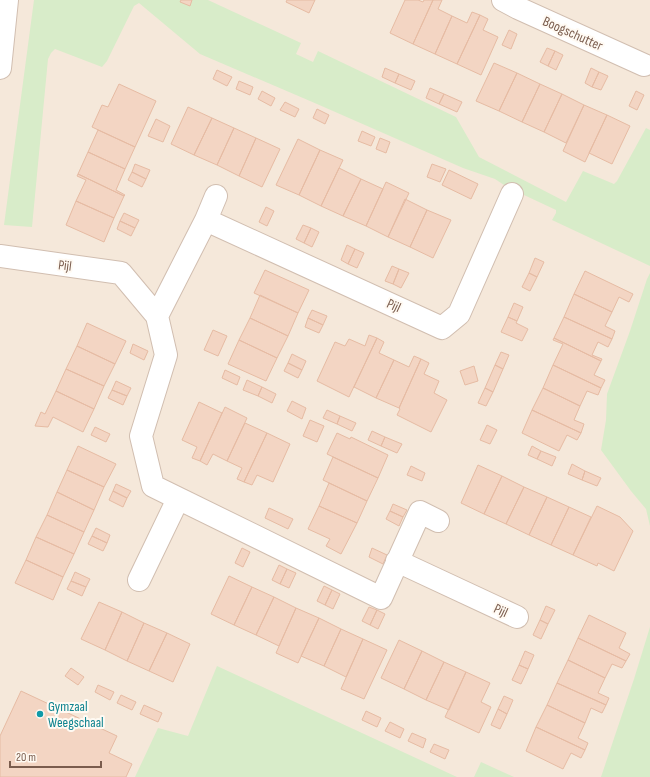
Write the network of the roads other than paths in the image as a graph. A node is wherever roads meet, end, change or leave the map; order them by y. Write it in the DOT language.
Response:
graph roads {
  1 [pos="7,0"];
  2 [pos="503,0"];
  3 [pos="644,65"];
  4 [pos="0,68"];
  5 [pos="512,194"];
  6 [pos="216,196"];
  7 [pos="206,220"];
  8 [pos="0,256"];
  9 [pos="157,316"];
  10 [pos="178,499"];
  11 [pos="438,521"];
  12 [pos="397,561"];
  13 [pos="139,580"];
  14 [pos="517,617"];
  1 -- 4 [label="street"];
  2 -- 3 [label="street, Boogschutter"];
  5 -- 7 [label="street, Pijl"];
  6 -- 7 [label="street"];
  7 -- 9 [label="street"];
  8 -- 9 [label="street, Pijl"];
  9 -- 10 [label="street, Pijl"];
  10 -- 12 [label="street, Pijl"];
  10 -- 13 [label="street"];
  11 -- 12 [label="street, Pijl"];
  12 -- 14 [label="street, Pijl"];
}
